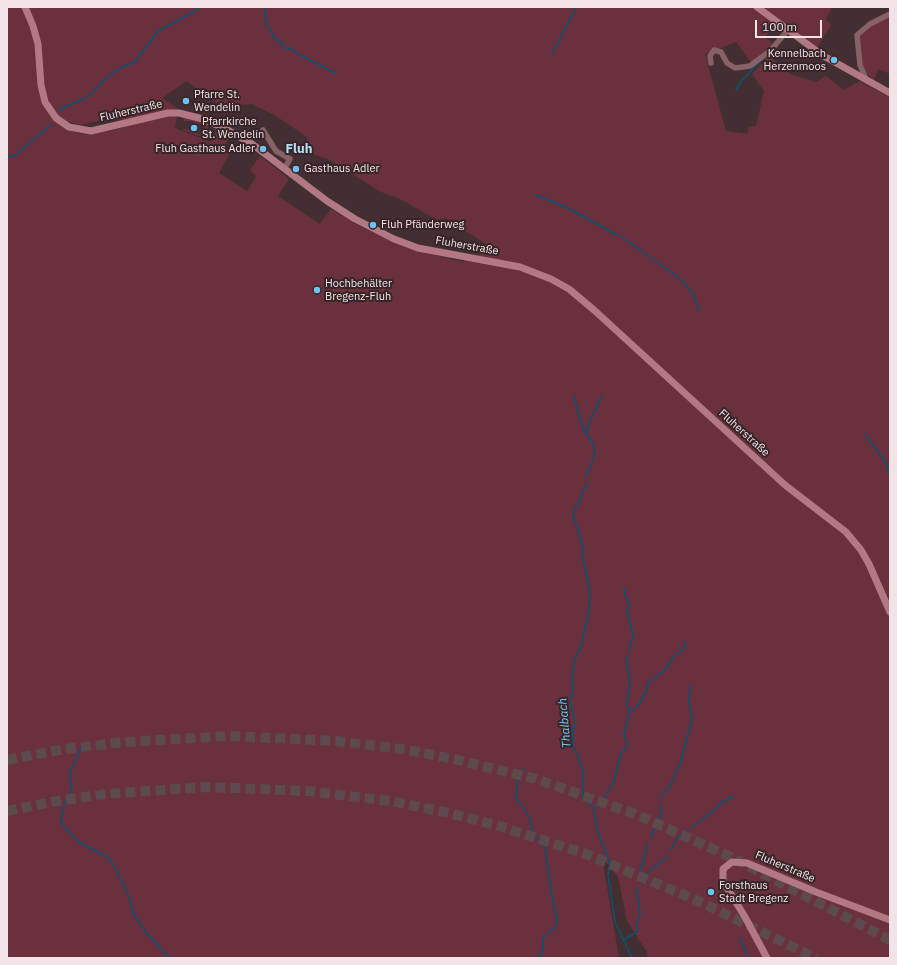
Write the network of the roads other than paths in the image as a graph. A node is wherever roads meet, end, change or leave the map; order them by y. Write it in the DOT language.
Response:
graph roads {
  1 [pos="25,7"];
  2 [pos="757,7"];
  3 [pos="890,14"];
  4 [pos="787,31"];
  5 [pos="711,63"];
  6 [pos="867,81"];
  7 [pos="890,93"];
  8 [pos="263,130"];
  9 [pos="284,169"];
  10 [pos="890,612"];
  11 [pos="890,920"];
  12 [pos="767,958"];
  1 -- 9 [label="street, Fluherstraße"];
  2 -- 4 [label="street"];
  3 -- 6 [label="street"];
  4 -- 5 [label="street"];
  4 -- 6 [label="street"];
  6 -- 7 [label="street"];
  8 -- 9 [label="street"];
  9 -- 10 [label="street, Fluherstraße"];
  11 -- 12 [label="street, Fluherstraße"];
}
